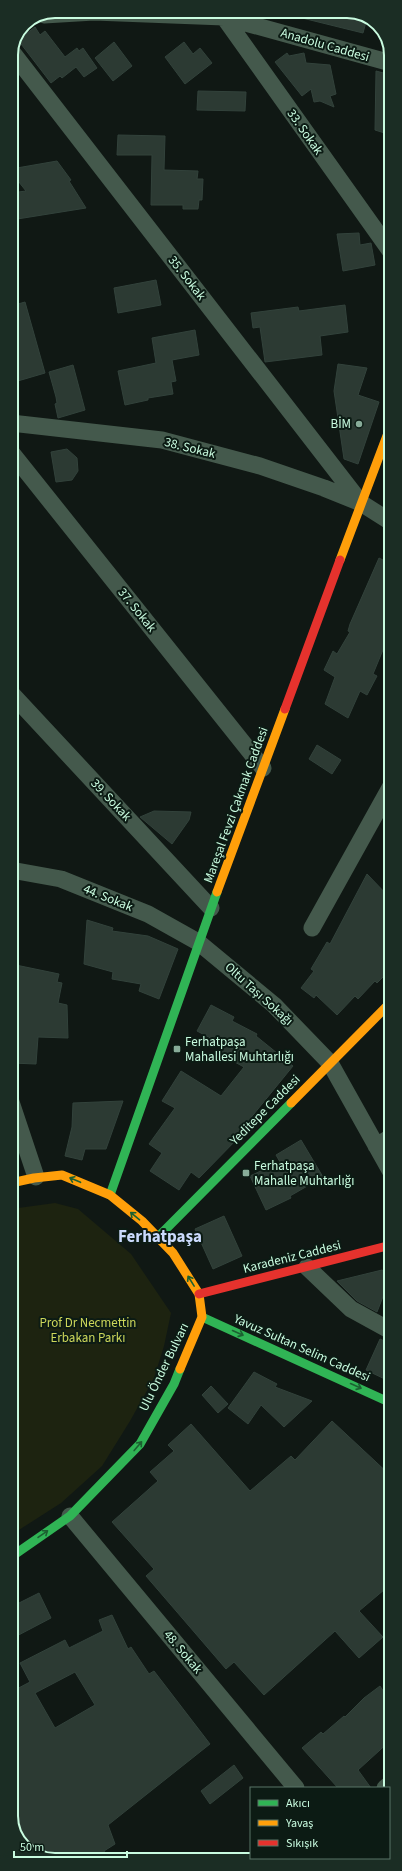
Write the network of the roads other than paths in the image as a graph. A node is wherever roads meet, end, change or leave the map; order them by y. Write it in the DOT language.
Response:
graph roads {
  1 [pos="225,18"];
  2 [pos="236,18"];
  3 [pos="18,60"];
  4 [pos="384,61"];
  5 [pos="384,242"];
  6 [pos="18,424"];
  7 [pos="384,443"];
  8 [pos="18,461"];
  9 [pos="361,503"];
  10 [pos="384,518"];
  11 [pos="18,701"];
  12 [pos="263,768"];
  13 [pos="384,799"];
  14 [pos="18,871"];
  15 [pos="211,908"];
  16 [pos="312,928"];
  17 [pos="198,942"];
  18 [pos="384,1009"];
  19 [pos="330,1063"];
  20 [pos="18,1123"];
  21 [pos="384,1141"];
  22 [pos="376,1146"];
  23 [pos="384,1160"];
  24 [pos="36,1177"];
  25 [pos="18,1181"];
  26 [pos="110,1195"];
  27 [pos="158,1237"];
  28 [pos="384,1247"];
  29 [pos="307,1267"];
  30 [pos="199,1294"];
  31 [pos="202,1317"];
  32 [pos="384,1327"];
  33 [pos="384,1400"];
  34 [pos="70,1516"];
  35 [pos="18,1552"];
  36 [pos="295,1787"];
  1 -- 5 [label="street, 33. Sokak"];
  2 -- 4 [label="street, Anadolu Caddesi"];
  3 -- 9 [label="street, 35. Sokak"];
  6 -- 9 [label="street, 38. Sokak"];
  7 -- 9 [label="street, Mareşal Fevzi Çakmak Caddesi"];
  8 -- 12 [label="street, 37. Sokak"];
  9 -- 10 [label="street"];
  9 -- 12 [label="street, Mareşal Fevzi Çakmak Caddesi"];
  11 -- 15 [label="street, 39. Sokak"];
  12 -- 15 [label="street, Mareşal Fevzi Çakmak Caddesi"];
  13 -- 16 [label="street"];
  14 -- 17 [label="street, 44. Sokak"];
  15 -- 17 [label="street, Mareşal Fevzi Çakmak Caddesi"];
  17 -- 19 [label="street, Oltu Taşı Sokağı"];
  17 -- 26 [label="street, Mareşal Fevzi Çakmak Caddesi"];
  18 -- 19 [label="street, Yeditepe Caddesi"];
  19 -- 22 [label="street, Oltu Taşı Sokağı"];
  19 -- 27 [label="street, Yeditepe Caddesi"];
  20 -- 24 [label="street"];
  21 -- 22 [label="street"];
  22 -- 23 [label="street, Oltu Taşı Sokağı"];
  24 -- 25 [label="street, Ulu Önder Bulvarı"];
  26 -- 24 [label="street, Ulu Önder Bulvarı, one-way"];
  27 -- 26 [label="street, Ulu Önder Bulvarı, one-way"];
  30 -- 27 [label="street, Ulu Önder Bulvarı, one-way"];
  28 -- 29 [label="street, Karadeniz Caddesi"];
  29 -- 30 [label="street, Karadeniz Caddesi"];
  29 -- 32 [label="street"];
  30 -- 31 [label="street, Ulu Önder Bulvarı"];
  31 -- 33 [label="street, Yavuz Sultan Selim Caddesi, one-way"];
  34 -- 31 [label="street, Ulu Önder Bulvarı, one-way"];
  35 -- 34 [label="street, Ulu Önder Bulvarı, one-way"];
  34 -- 36 [label="street, 48. Sokak"];
}
